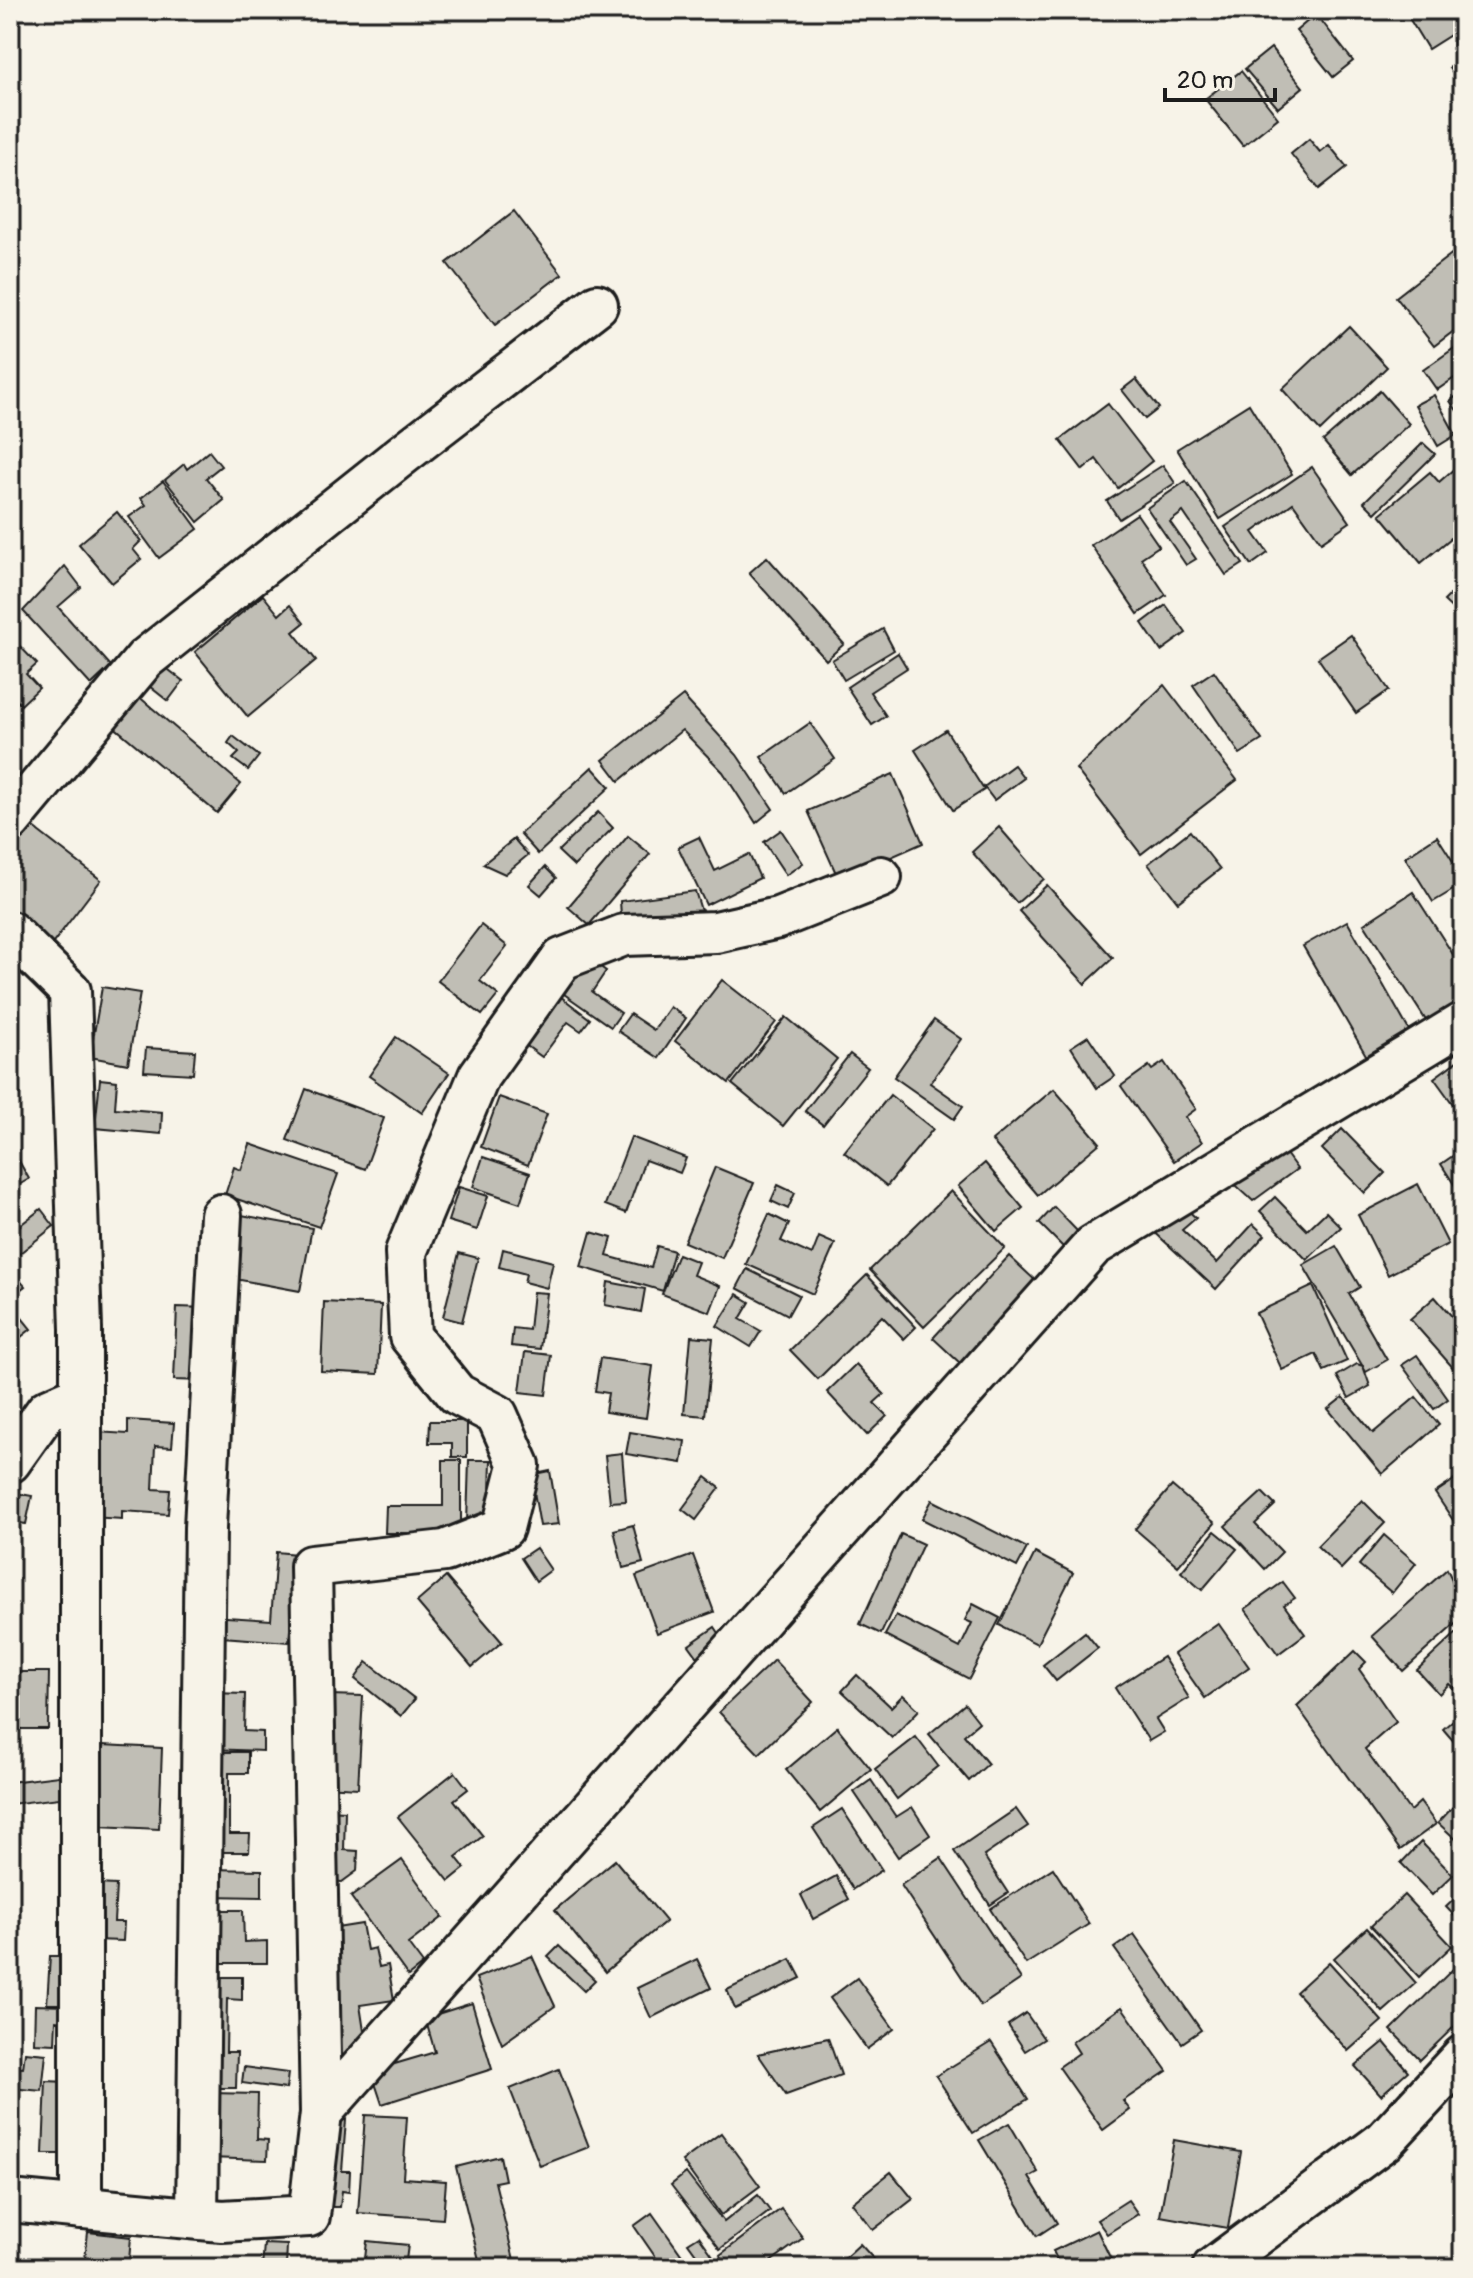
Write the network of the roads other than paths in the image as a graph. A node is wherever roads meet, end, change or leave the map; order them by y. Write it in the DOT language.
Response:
graph roads {
  1 [pos="597,305"];
  2 [pos="10,821"];
  3 [pos="881,877"];
  4 [pos="10,932"];
  5 [pos="1463,1023"];
  6 [pos="221,1215"];
  7 [pos="81,1395"];
  8 [pos="10,1462"];
  9 [pos="1463,2056"];
  10 [pos="321,2113"];
  11 [pos="10,2201"];
  12 [pos="81,2208"];
  13 [pos="197,2218"];
  14 [pos="1213,2268"];
  1 -- 2 [label="street"];
  3 -- 10 [label="street"];
  4 -- 7 [label="street"];
  5 -- 10 [label="street"];
  6 -- 13 [label="street"];
  7 -- 8 [label="street"];
  7 -- 12 [label="street"];
  9 -- 14 [label="street"];
  10 -- 13 [label="street"];
  11 -- 12 [label="street"];
  12 -- 13 [label="street"];
}
